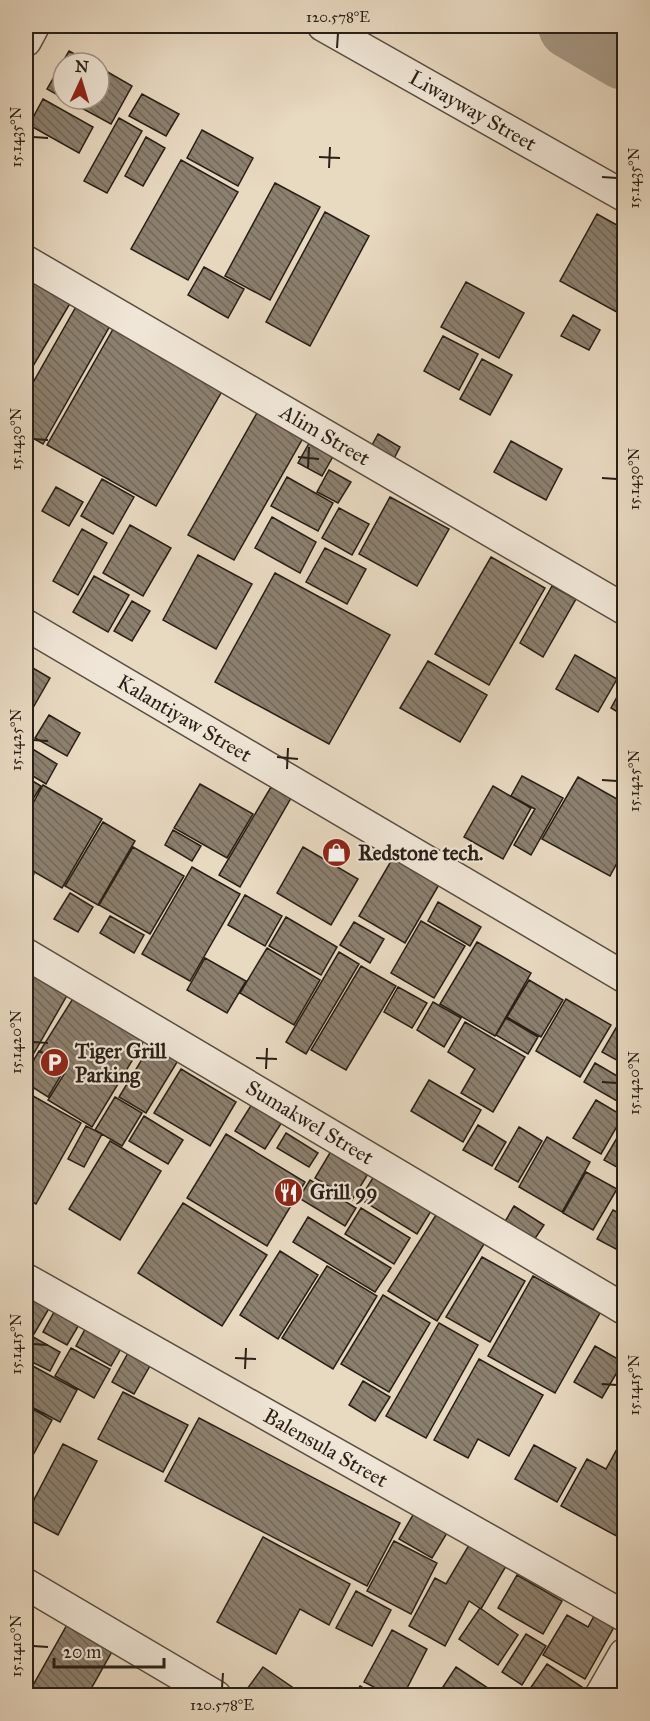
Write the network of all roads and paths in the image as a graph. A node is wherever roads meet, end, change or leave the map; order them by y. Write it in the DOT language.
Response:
graph roads {
  1 [pos="34,26"];
  2 [pos="323,26"];
  3 [pos="26,41"];
  4 [pos="624,196"];
  5 [pos="26,261"];
  6 [pos="624,609"];
  7 [pos="26,625"];
  8 [pos="26,954"];
  9 [pos="624,977"];
  10 [pos="26,1279"];
  11 [pos="624,1309"];
  12 [pos="26,1584"];
  13 [pos="624,1616"];
  14 [pos="624,1654"];
  15 [pos="216,1695"];
  16 [pos="600,1695"];
  1 -- 3 [label="street"];
  2 -- 4 [label="street, Liwayway Street"];
  5 -- 6 [label="street, Alim Street"];
  7 -- 9 [label="street, Kalantiyaw Street"];
  8 -- 11 [label="street, Sumakwel Street"];
  10 -- 13 [label="street, Balensula Street"];
  12 -- 15 [label="street"];
  14 -- 16 [label="street"];
}
